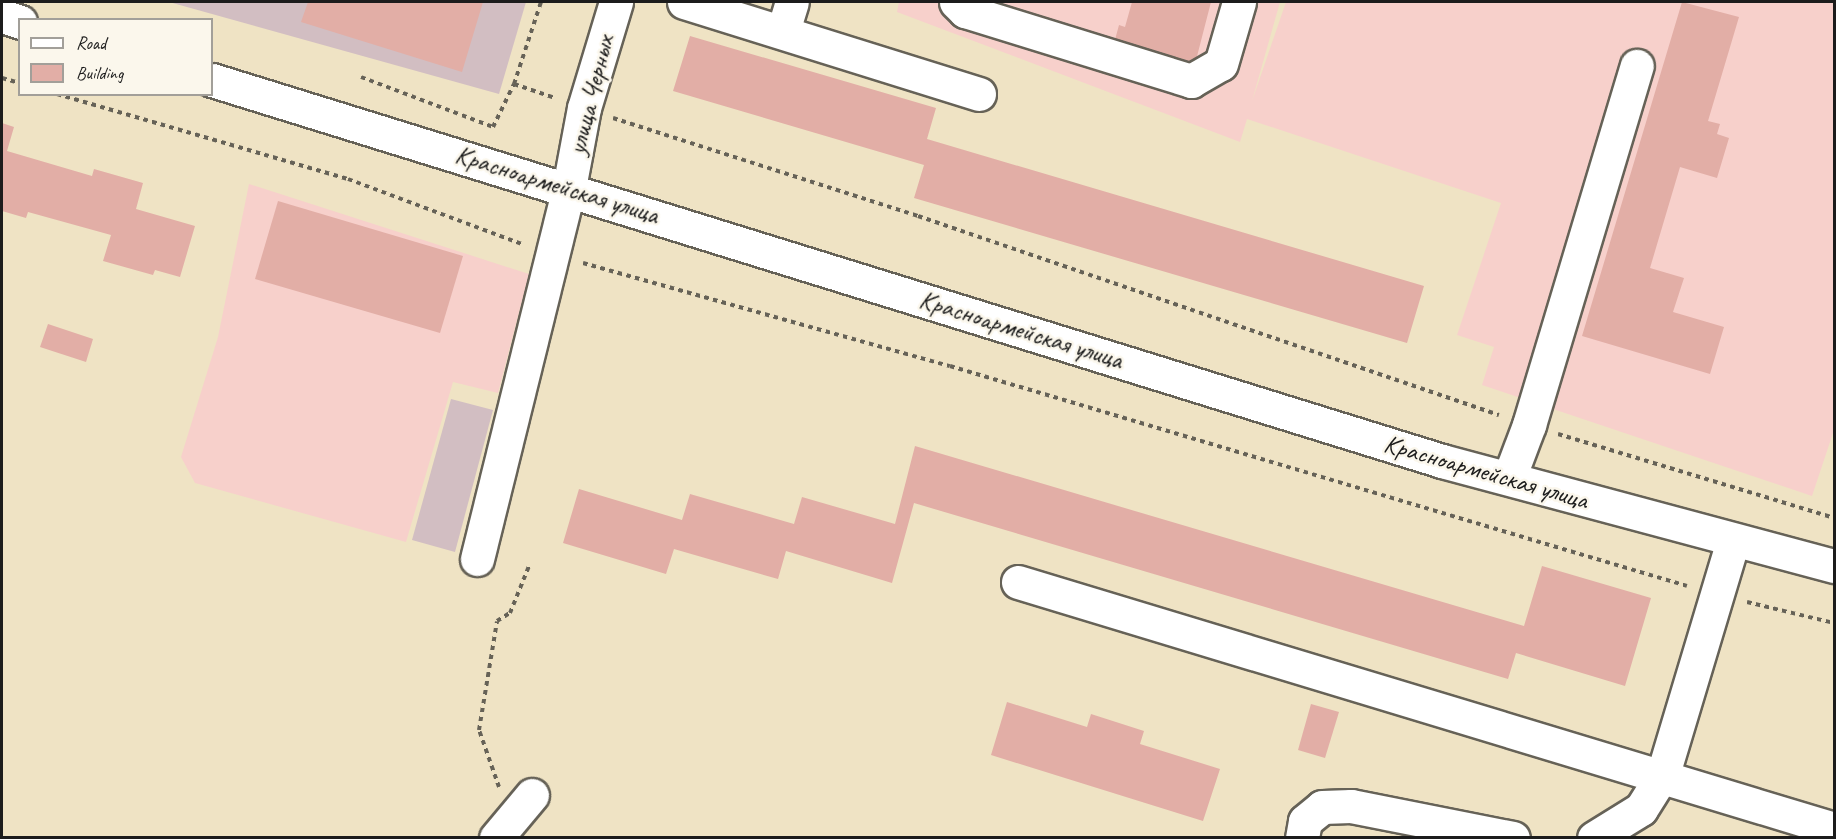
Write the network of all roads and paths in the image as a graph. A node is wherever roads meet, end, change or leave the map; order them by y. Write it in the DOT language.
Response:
graph roads {
  1 [pos="541,2"];
  2 [pos="616,2"];
  3 [pos="684,2"];
  4 [pos="956,2"];
  5 [pos="1239,2"];
  6 [pos="2,16"];
  7 [pos="788,16"];
  8 [pos="18,21"];
  9 [pos="1637,66"];
  10 [pos="361,77"];
  11 [pos="2,78"];
  12 [pos="213,80"];
  13 [pos="18,83"];
  14 [pos="513,84"];
  15 [pos="979,94"];
  16 [pos="64,96"];
  17 [pos="584,108"];
  18 [pos="568,188"];
  19 [pos="551,254"];
  20 [pos="1529,425"];
  21 [pos="1509,478"];
  22 [pos="1834,518"];
  23 [pos="1733,540"];
  24 [pos="477,560"];
  25 [pos="529,566"];
  26 [pos="1834,567"];
  27 [pos="1018,582"];
  28 [pos="1717,596"];
  29 [pos="1834,623"];
  30 [pos="1663,774"];
  31 [pos="532,795"];
  32 [pos="1834,829"];
  33 [pos="499,834"];
  34 [pos="1302,837"];
  35 [pos="1513,837"];
  36 [pos="1594,837"];
  1 -- 14 [label="path"];
  2 -- 17 [label="street, улица Черных"];
  3 -- 7 [label="street"];
  4 -- 5 [label="street"];
  6 -- 8 [label="street"];
  7 -- 15 [label="street"];
  9 -- 20 [label="street"];
  10 -- 14 [label="path"];
  11 -- 13 [label="path"];
  12 -- 18 [label="street, Красноармейская улица"];
  14 -- 17 [label="path"];
  16 -- 19 [label="path"];
  17 -- 18 [label="street, улица Черных"];
  17 -- 20 [label="path"];
  18 -- 19 [label="street, улица Черных"];
  18 -- 21 [label="street, Красноармейская улица"];
  19 -- 24 [label="street, улица Черных"];
  19 -- 28 [label="path"];
  20 -- 21 [label="street"];
  20 -- 22 [label="path"];
  21 -- 23 [label="street, Красноармейская улица"];
  23 -- 26 [label="street, Красноармейская улица"];
  23 -- 28 [label="street"];
  25 -- 33 [label="path"];
  27 -- 30 [label="street"];
  28 -- 29 [label="path"];
  28 -- 30 [label="street"];
  30 -- 32 [label="street"];
  30 -- 36 [label="street"];
  31 -- 33 [label="street"];
  34 -- 35 [label="street"];
}
